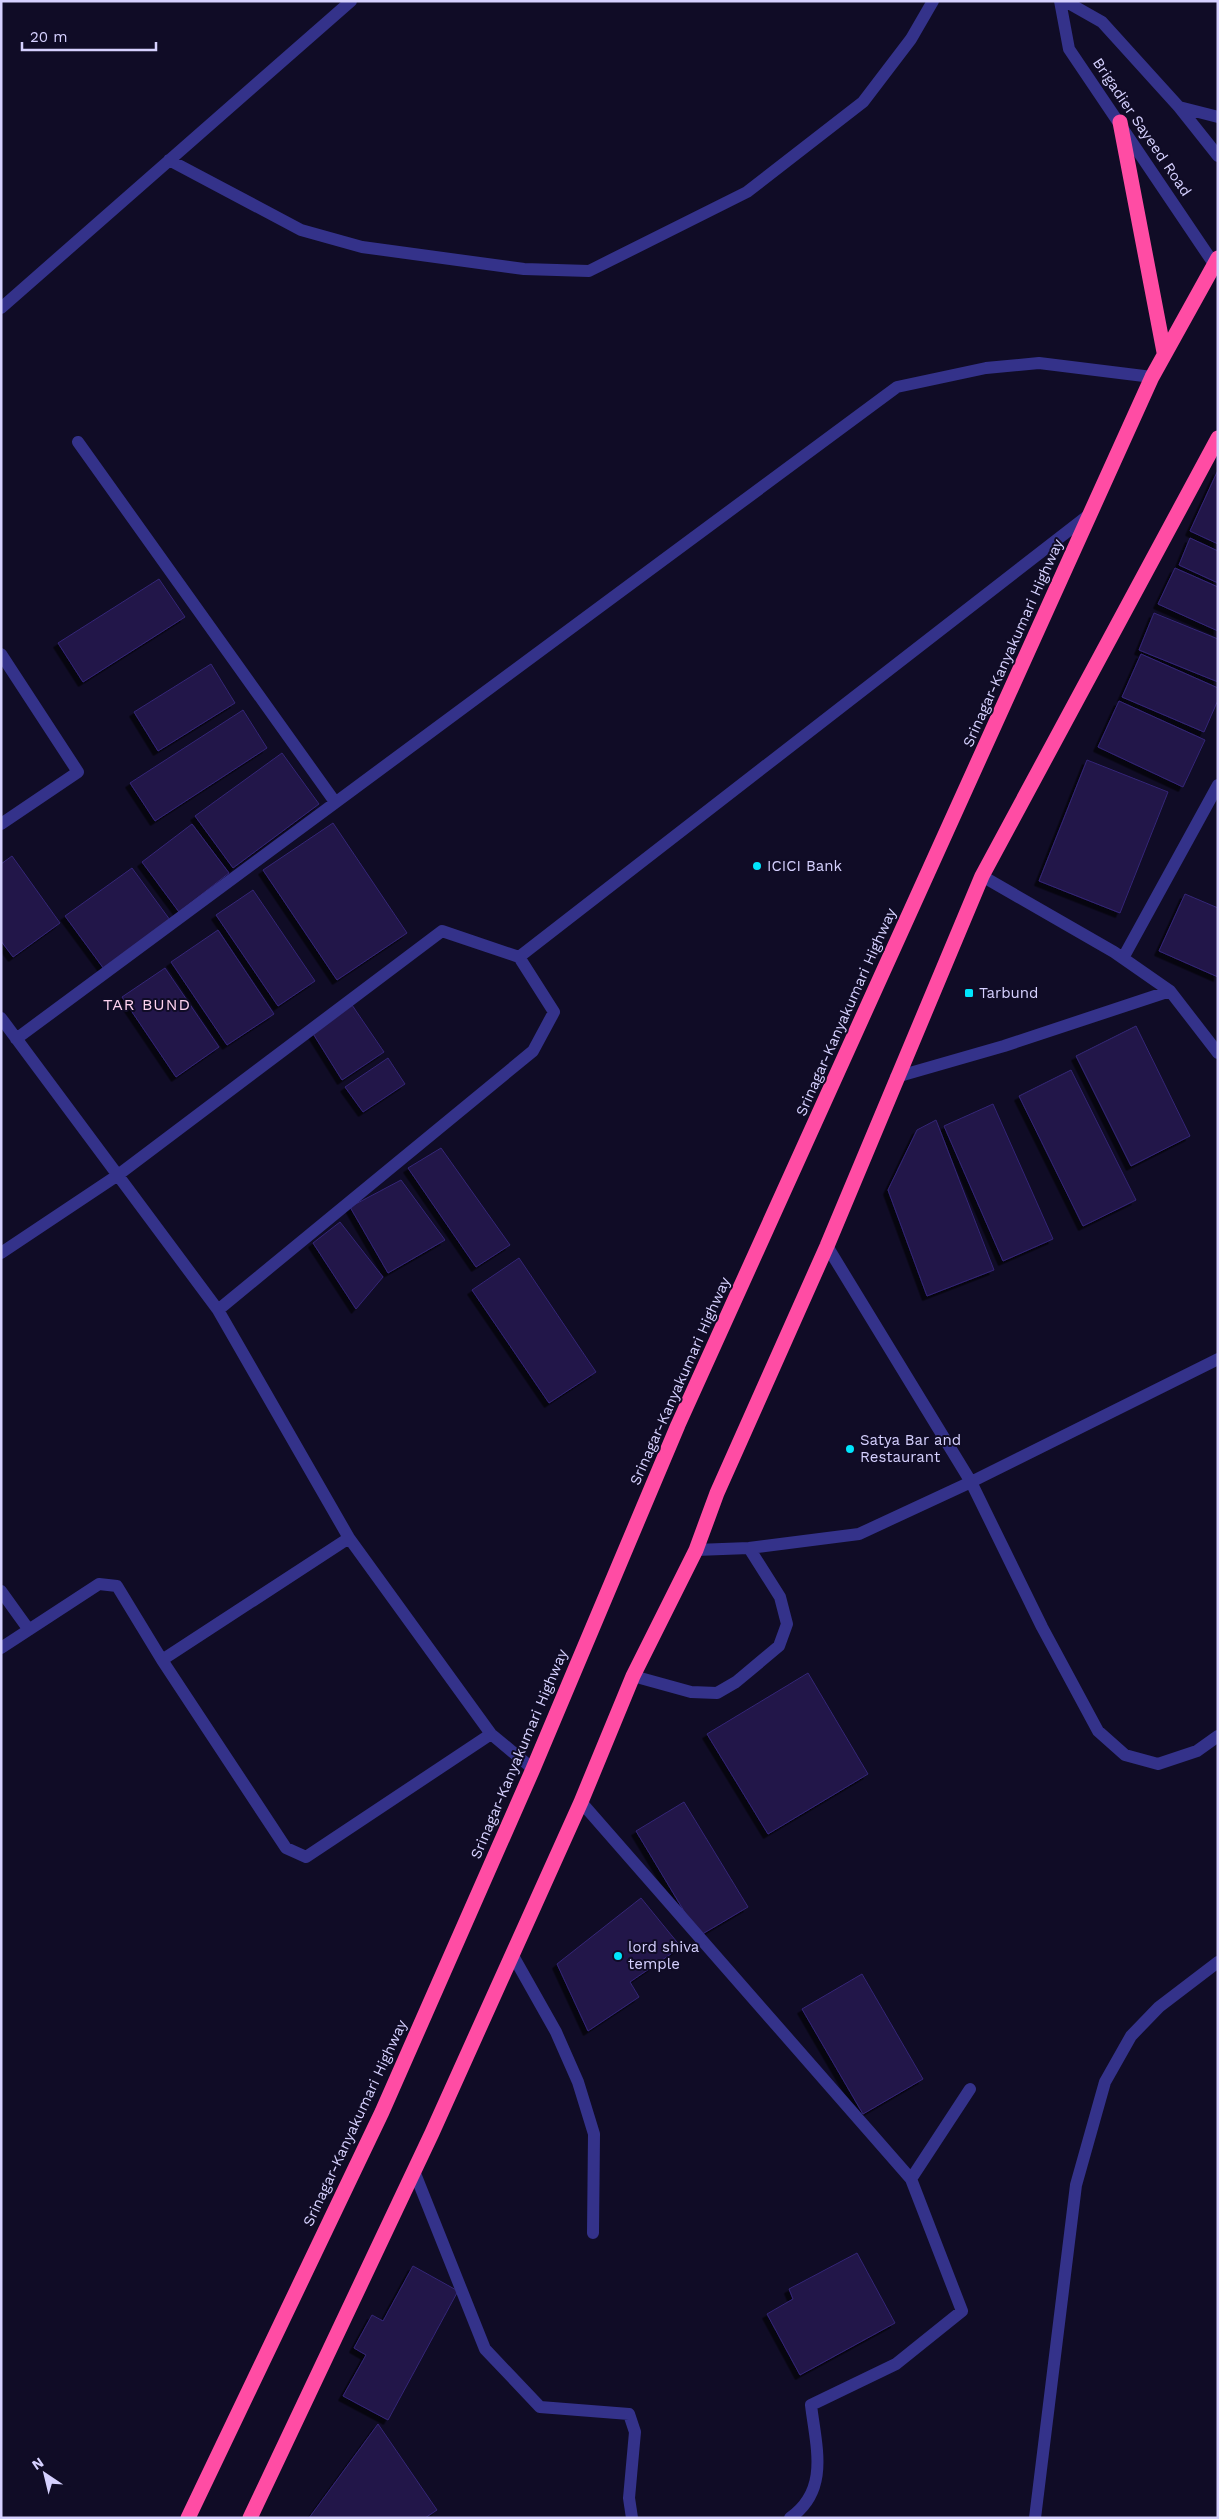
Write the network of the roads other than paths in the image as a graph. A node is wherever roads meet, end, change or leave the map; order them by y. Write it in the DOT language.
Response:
graph roads {
  1 [pos="351,1"];
  2 [pos="933,1"];
  3 [pos="1060,1"];
  4 [pos="1065,1"];
  5 [pos="1179,108"];
  6 [pos="1218,116"];
  7 [pos="1120,122"];
  8 [pos="1218,156"];
  9 [pos="169,160"];
  10 [pos="1217,264"];
  11 [pos="1,308"];
  12 [pos="1164,352"];
  13 [pos="1152,377"];
  14 [pos="1218,438"];
  15 [pos="78,442"];
  16 [pos="1090,514"];
  17 [pos="1,654"];
  18 [pos="1218,785"];
  19 [pos="335,802"];
  20 [pos="1,824"];
  21 [pos="982,876"];
  22 [pos="519,957"];
  23 [pos="1123,958"];
  24 [pos="1170,990"];
  25 [pos="1,1018"];
  26 [pos="16,1039"];
  27 [pos="1218,1052"];
  28 [pos="896,1077"];
  29 [pos="118,1175"];
  30 [pos="827,1246"];
  31 [pos="1,1253"];
  32 [pos="218,1310"];
  33 [pos="1218,1360"];
  34 [pos="970,1482"];
  35 [pos="349,1538"];
  36 [pos="749,1548"];
  37 [pos="696,1550"];
  38 [pos="1,1590"];
  39 [pos="29,1630"];
  40 [pos="1,1648"];
  41 [pos="162,1660"];
  42 [pos="633,1676"];
  43 [pos="491,1734"];
  44 [pos="1218,1736"];
  45 [pos="533,1769"];
  46 [pos="581,1802"];
  47 [pos="512,1954"];
  48 [pos="1218,1962"];
  49 [pos="970,2089"];
  50 [pos="414,2171"];
  51 [pos="911,2180"];
  52 [pos="593,2233"];
  53 [pos="188,2518"];
  54 [pos="250,2518"];
  55 [pos="632,2518"];
  56 [pos="790,2518"];
  57 [pos="1035,2518"];
  1 -- 9 [label="street"];
  2 -- 9 [label="street"];
  3 -- 7 [label="street, Brigadier Sayeed Road"];
  4 -- 5 [label="street, Brigadier Sayeed Road"];
  5 -- 6 [label="street"];
  5 -- 8 [label="street, Brigadier Sayeed Road"];
  7 -- 10 [label="street, Brigadier Sayeed Road"];
  7 -- 12 [label="highway"];
  9 -- 11 [label="street"];
  10 -- 12 [label="highway, Srinagar-Kanyakumari Highway"];
  12 -- 13 [label="highway, Srinagar-Kanyakumari Highway"];
  13 -- 16 [label="highway, Srinagar-Kanyakumari Highway"];
  13 -- 19 [label="street"];
  14 -- 21 [label="highway"];
  15 -- 19 [label="street"];
  16 -- 22 [label="street"];
  16 -- 45 [label="highway, Srinagar-Kanyakumari Highway"];
  17 -- 20 [label="street"];
  18 -- 23 [label="street"];
  19 -- 26 [label="street"];
  21 -- 23 [label="street"];
  21 -- 28 [label="highway"];
  22 -- 29 [label="street"];
  22 -- 32 [label="street"];
  23 -- 24 [label="street"];
  24 -- 27 [label="street"];
  24 -- 28 [label="street"];
  25 -- 26 [label="street"];
  26 -- 29 [label="street"];
  28 -- 30 [label="highway"];
  29 -- 31 [label="street"];
  29 -- 32 [label="street"];
  30 -- 34 [label="street"];
  30 -- 37 [label="highway"];
  32 -- 35 [label="street"];
  33 -- 34 [label="street"];
  34 -- 36 [label="street"];
  34 -- 44 [label="street"];
  35 -- 41 [label="street"];
  35 -- 43 [label="street"];
  36 -- 37 [label="street"];
  36 -- 42 [label="street"];
  37 -- 42 [label="highway"];
  38 -- 39 [label="street"];
  39 -- 40 [label="street"];
  39 -- 41 [label="street"];
  41 -- 43 [label="street"];
  42 -- 46 [label="highway"];
  43 -- 45 [label="street"];
  45 -- 53 [label="highway, Srinagar-Kanyakumari Highway"];
  46 -- 47 [label="highway"];
  46 -- 51 [label="street"];
  47 -- 50 [label="highway"];
  47 -- 52 [label="street"];
  48 -- 57 [label="street"];
  49 -- 51 [label="street"];
  50 -- 54 [label="highway"];
  50 -- 55 [label="street"];
  51 -- 56 [label="street"];
}
